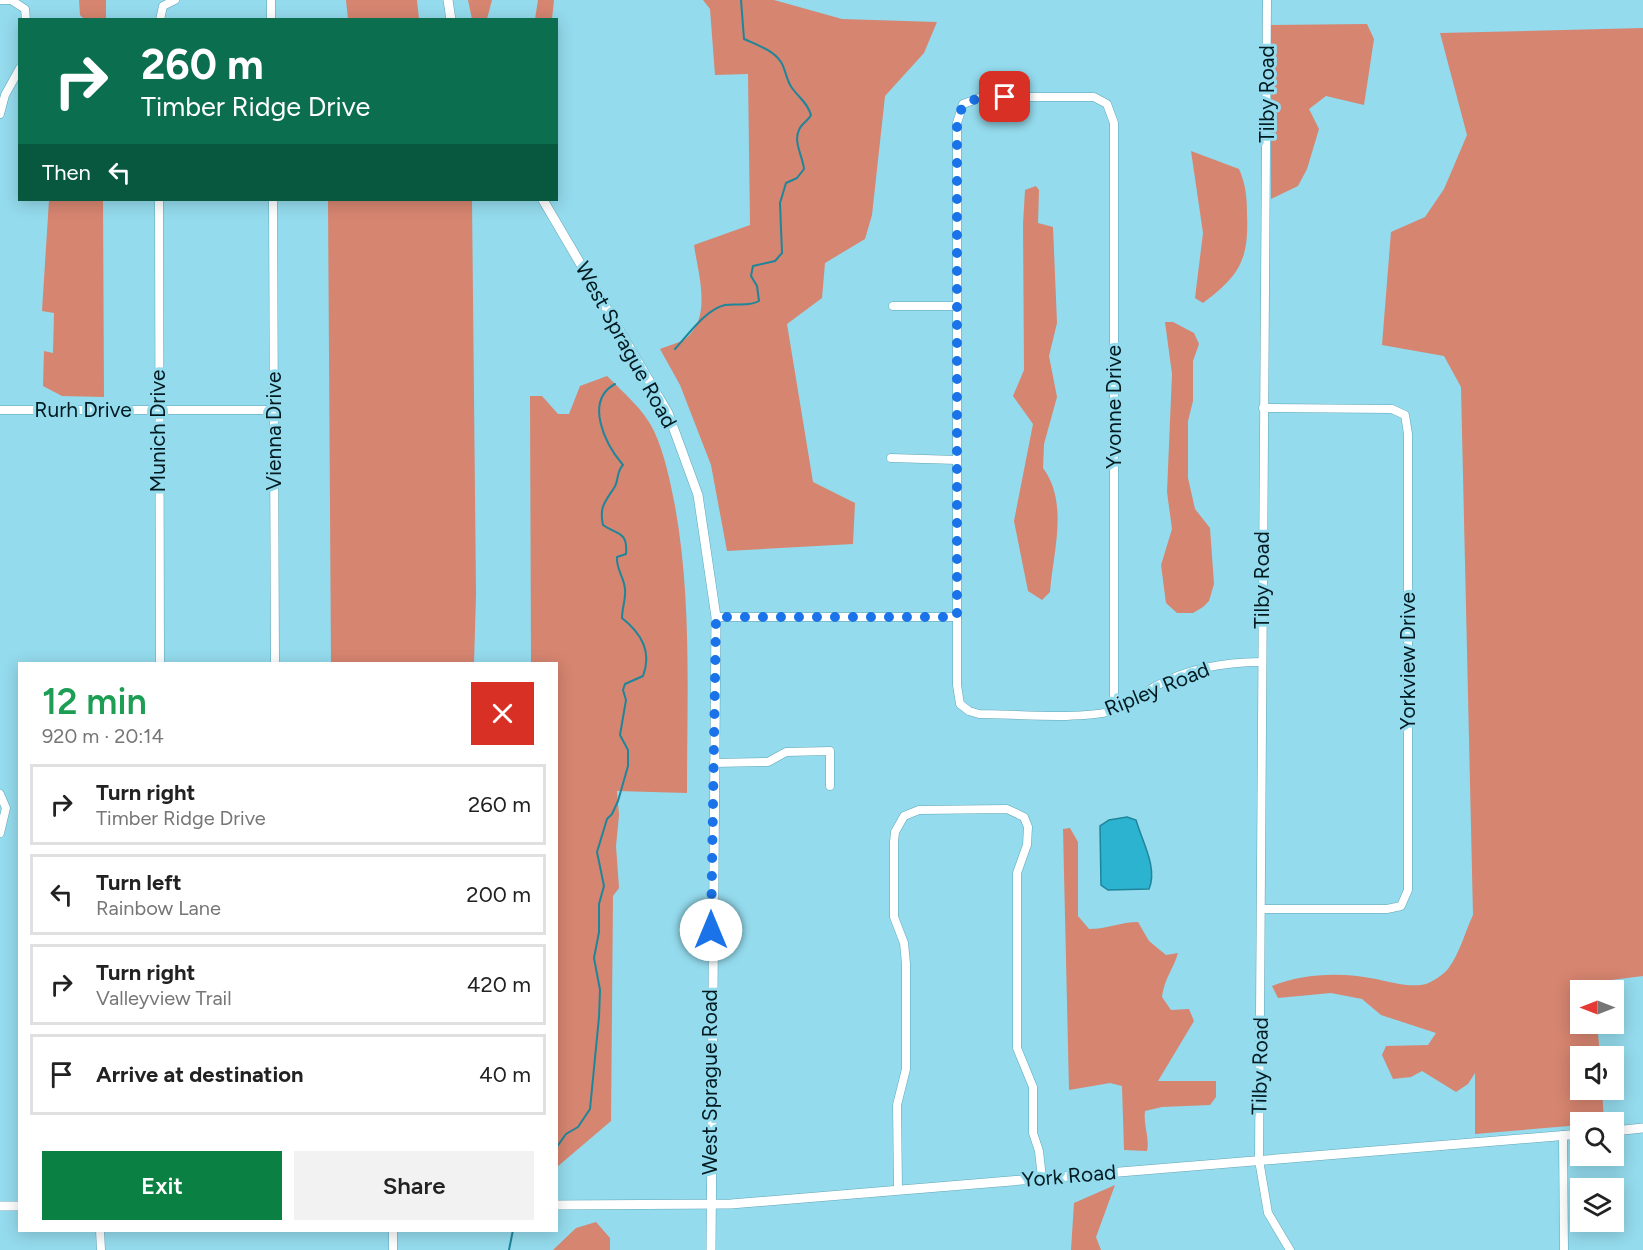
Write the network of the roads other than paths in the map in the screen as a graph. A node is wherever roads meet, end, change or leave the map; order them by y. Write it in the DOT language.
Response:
graph roads {
  1 [pos="0,0"];
  2 [pos="11,0"];
  3 [pos="175,0"];
  4 [pos="271,0"];
  5 [pos="448,0"];
  6 [pos="1267,0"];
  7 [pos="26,18"];
  8 [pos="160,18"];
  9 [pos="272,18"];
  10 [pos="451,18"];
  11 [pos="18,72"];
  12 [pos="0,114"];
  13 [pos="159,201"];
  14 [pos="273,201"];
  15 [pos="544,201"];
  16 [pos="893,306"];
  17 [pos="957,306"];
  18 [pos="1263,408"];
  19 [pos="0,410"];
  20 [pos="158,410"];
  21 [pos="274,410"];
  22 [pos="891,458"];
  23 [pos="957,460"];
  24 [pos="716,617"];
  25 [pos="957,617"];
  26 [pos="160,662"];
  27 [pos="275,662"];
  28 [pos="1262,662"];
  29 [pos="1114,711"];
  30 [pos="714,763"];
  31 [pos="830,786"];
  32 [pos="0,794"];
  33 [pos="0,833"];
  34 [pos="1262,909"];
  35 [pos="1643,1128"];
  36 [pos="1624,1130"];
  37 [pos="1563,1135"];
  38 [pos="1570,1135"];
  39 [pos="1259,1160"];
  40 [pos="1042,1178"];
  41 [pos="898,1190"];
  42 [pos="710,1204"];
  43 [pos="558,1205"];
  44 [pos="0,1206"];
  45 [pos="18,1206"];
  46 [pos="100,1232"];
  47 [pos="393,1232"];
  48 [pos="101,1250"];
  49 [pos="393,1250"];
  50 [pos="711,1250"];
  51 [pos="1290,1250"];
  52 [pos="1564,1250"];
  1 -- 2 [label="street"];
  2 -- 7 [label="street"];
  3 -- 8 [label="street"];
  4 -- 9 [label="street"];
  5 -- 10 [label="street"];
  6 -- 18 [label="street, Tilby Road"];
  11 -- 12 [label="street"];
  13 -- 20 [label="street, Munich Drive"];
  14 -- 21 [label="street, Vienna Drive"];
  15 -- 24 [label="street, West Sprague Road"];
  16 -- 17 [label="street"];
  17 -- 23 [label="street"];
  17 -- 29 [label="street, Yvonne Drive"];
  18 -- 28 [label="street, Tilby Road"];
  18 -- 34 [label="street, Yorkview Drive"];
  19 -- 20 [label="street, Rurh Drive"];
  20 -- 21 [label="street, Rurh Drive"];
  20 -- 26 [label="street, Munich Drive"];
  21 -- 27 [label="street, Vienna Drive"];
  22 -- 23 [label="street"];
  23 -- 25 [label="street"];
  24 -- 25 [label="street"];
  24 -- 30 [label="street, West Sprague Road"];
  25 -- 29 [label="street, Ripley Road"];
  28 -- 29 [label="street, Ripley Road"];
  28 -- 34 [label="street, Tilby Road"];
  30 -- 31 [label="street"];
  30 -- 42 [label="street, West Sprague Road"];
  32 -- 33 [label="street"];
  34 -- 39 [label="street, Tilby Road"];
  35 -- 36 [label="street"];
  37 -- 38 [label="street, York Road"];
  37 -- 39 [label="street, York Road"];
  37 -- 52 [label="street"];
  39 -- 40 [label="street, York Road"];
  39 -- 51 [label="street, Tilby Road"];
  40 -- 41 [label="street, York Road"];
  40 -- 41 [label="street"];
  41 -- 42 [label="street, York Road"];
  42 -- 43 [label="street, York Road"];
  42 -- 50 [label="street, West Sprague Road"];
  44 -- 45 [label="street"];
  46 -- 48 [label="street"];
  47 -- 49 [label="street"];
}
